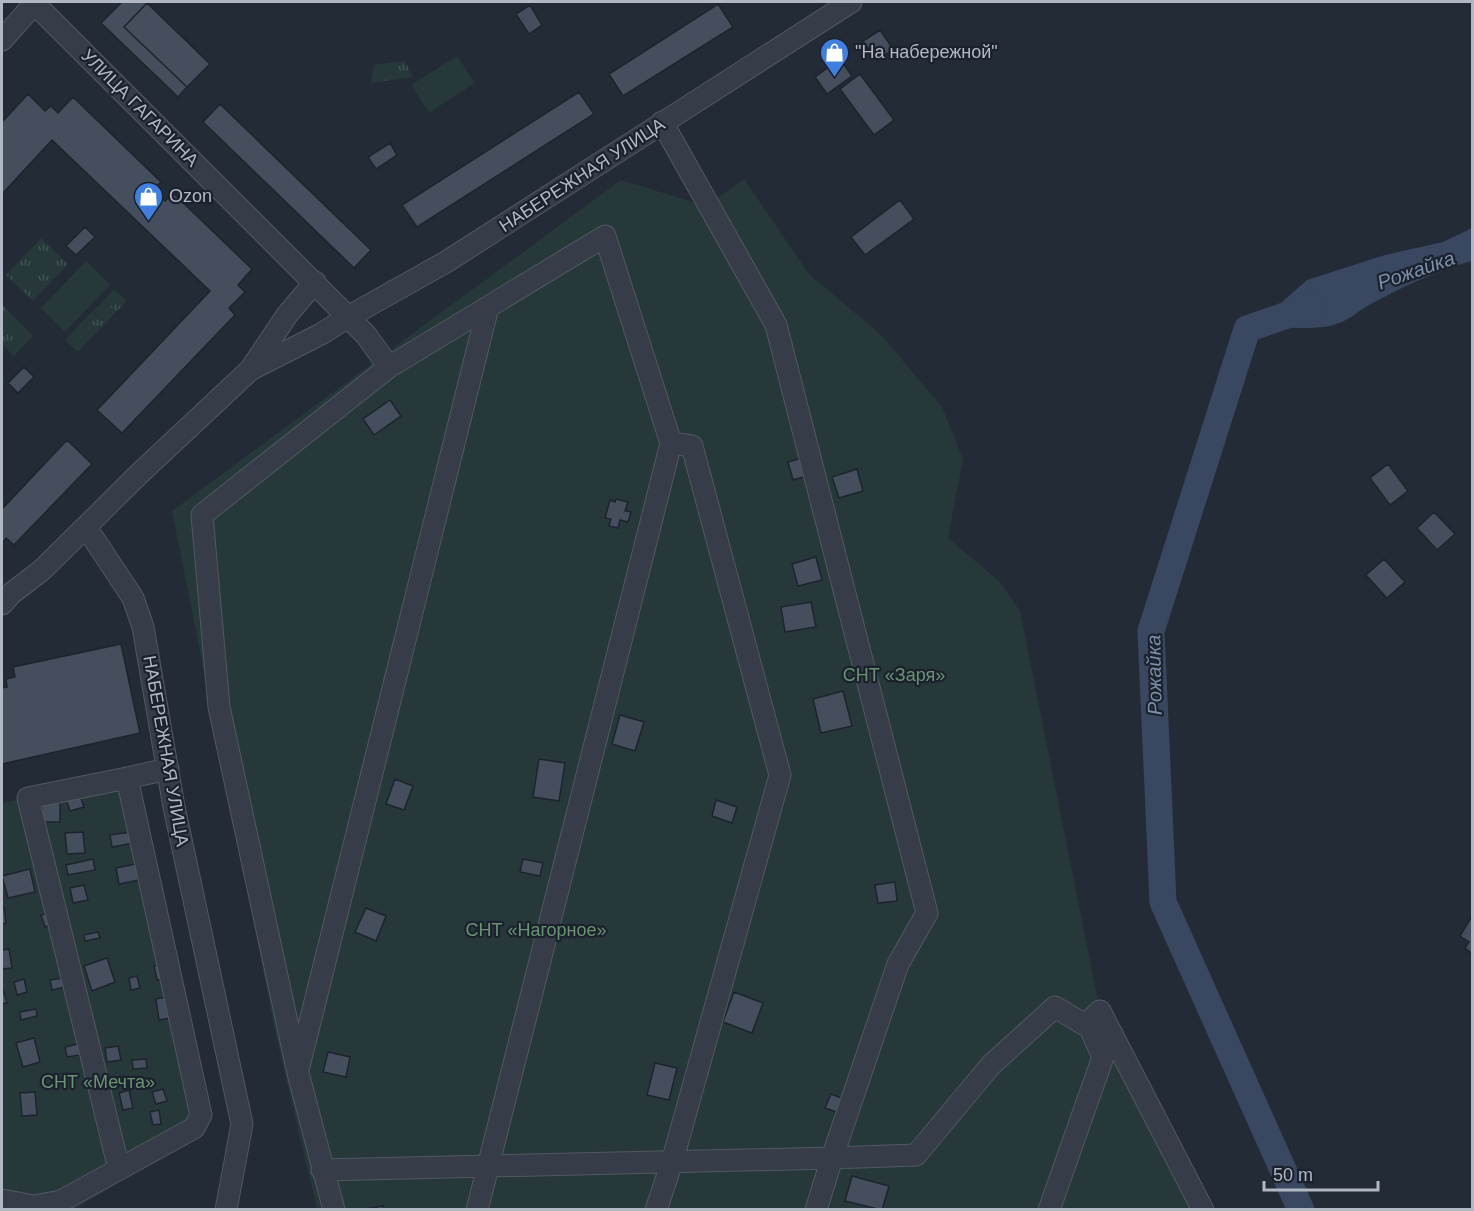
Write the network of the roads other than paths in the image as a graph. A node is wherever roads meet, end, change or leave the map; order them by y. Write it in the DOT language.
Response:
graph roads {
  1 [pos="34,2"];
  2 [pos="851,2"];
  3 [pos="2,40"];
  4 [pos="662,123"];
  5 [pos="315,282"];
  6 [pos="488,307"];
  7 [pos="287,315"];
  8 [pos="348,317"];
  9 [pos="308,340"];
  10 [pos="389,367"];
  11 [pos="250,370"];
  12 [pos="671,443"];
  13 [pos="86,527"];
  14 [pos="2,604"];
  15 [pos="168,769"];
  16 [pos="127,778"];
  17 [pos="1086,1025"];
  18 [pos="298,1073"];
  19 [pos="831,1158"];
  20 [pos="672,1162"];
  21 [pos="488,1166"];
  22 [pos="119,1168"];
  23 [pos="322,1170"];
  24 [pos="2,1200"];
  25 [pos="59,1205"];
  26 [pos="226,1209"];
  27 [pos="334,1209"];
  28 [pos="477,1209"];
  29 [pos="656,1209"];
  30 [pos="816,1209"];
  31 [pos="1049,1209"];
  32 [pos="1203,1209"];
  1 -- 3 [label="street"];
  1 -- 5 [label="street, УЛИЦА ГАГАРИНА"];
  2 -- 4 [label="street, НАБЕРЕЖНАЯ УЛИЦА"];
  4 -- 8 [label="street, НАБЕРЕЖНАЯ УЛИЦА"];
  4 -- 19 [label="street"];
  5 -- 7 [label="street, НАБЕРЕЖНАЯ УЛИЦА"];
  5 -- 8 [label="street, УЛИЦА ГАГАРИНА"];
  6 -- 10 [label="street"];
  6 -- 12 [label="street"];
  6 -- 18 [label="street"];
  7 -- 9 [label="street"];
  7 -- 11 [label="street, НАБЕРЕЖНАЯ УЛИЦА"];
  8 -- 9 [label="street, НАБЕРЕЖНАЯ УЛИЦА"];
  8 -- 10 [label="street, УЛИЦА ГАГАРИНА"];
  9 -- 11 [label="street, НАБЕРЕЖНАЯ УЛИЦА"];
  10 -- 18 [label="street"];
  11 -- 13 [label="street, НАБЕРЕЖНАЯ УЛИЦА"];
  12 -- 20 [label="street"];
  12 -- 21 [label="street"];
  13 -- 14 [label="street"];
  13 -- 15 [label="street, НАБЕРЕЖНАЯ УЛИЦА"];
  15 -- 16 [label="street"];
  15 -- 26 [label="street, НАБЕРЕЖНАЯ УЛИЦА"];
  16 -- 22 [label="street"];
  16 -- 22 [label="street"];
  17 -- 19 [label="street"];
  17 -- 31 [label="street"];
  17 -- 32 [label="street"];
  18 -- 23 [label="street"];
  19 -- 20 [label="street"];
  19 -- 30 [label="street"];
  20 -- 21 [label="street"];
  20 -- 29 [label="street"];
  21 -- 23 [label="street"];
  21 -- 28 [label="street"];
  22 -- 25 [label="street"];
  23 -- 27 [label="street"];
  24 -- 25 [label="street"];
}
